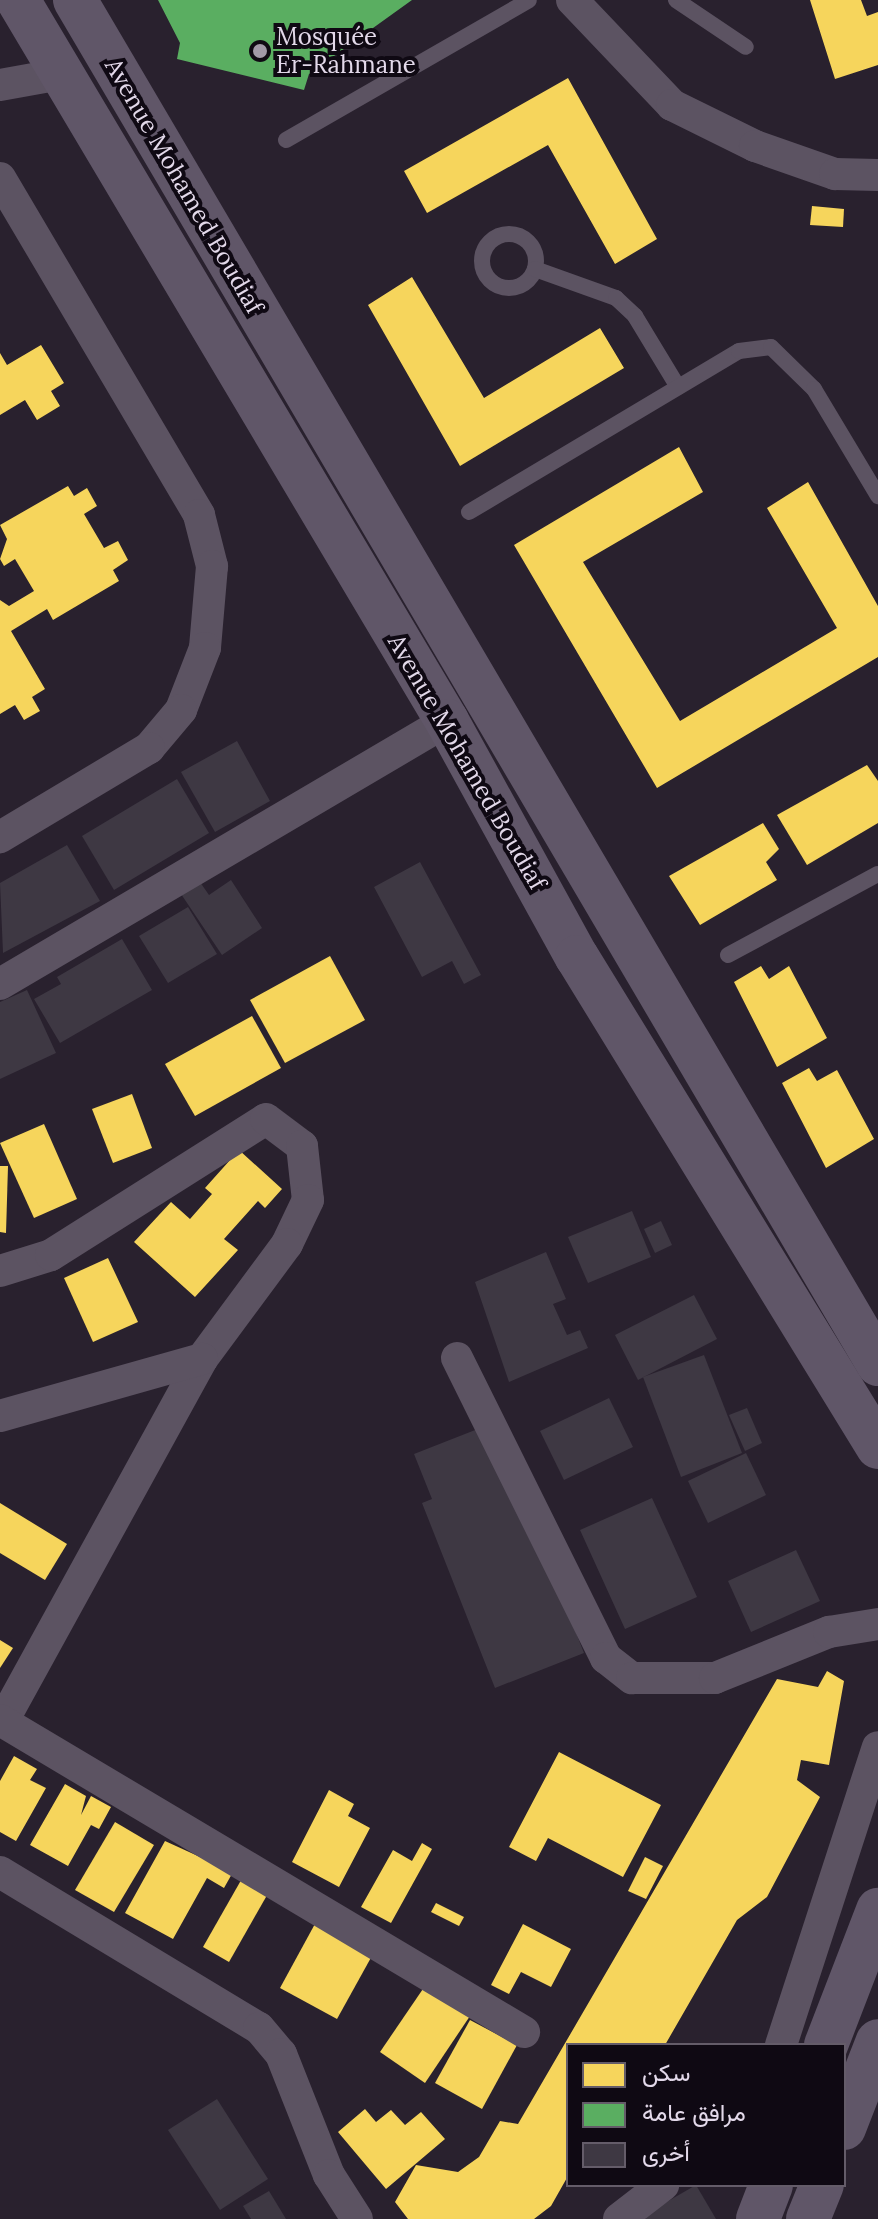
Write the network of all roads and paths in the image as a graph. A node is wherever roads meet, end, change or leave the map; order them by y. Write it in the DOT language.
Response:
graph roads {
  1 [pos="18,0"];
  2 [pos="75,0"];
  3 [pos="529,0"];
  4 [pos="572,0"];
  5 [pos="676,0"];
  6 [pos="746,47"];
  7 [pos="61,74"];
  8 [pos="0,85"];
  9 [pos="286,140"];
  10 [pos="878,175"];
  11 [pos="0,178"];
  12 [pos="535,269"];
  13 [pos="678,387"];
  14 [pos="878,496"];
  15 [pos="469,512"];
  16 [pos="447,721"];
  17 [pos="0,837"];
  18 [pos="878,874"];
  19 [pos="728,955"];
  20 [pos="0,984"];
  21 [pos="0,1271"];
  22 [pos="457,1358"];
  23 [pos="202,1359"];
  24 [pos="878,1364"];
  25 [pos="0,1416"];
  26 [pos="878,1447"];
  27 [pos="878,1624"];
  28 [pos="1,1720"];
  29 [pos="878,1747"];
  30 [pos="0,1872"];
  31 [pos="878,1910"];
  32 [pos="524,2032"];
  33 [pos="878,2041"];
  34 [pos="782,2043"];
  35 [pos="827,2043"];
  36 [pos="846,2123"];
  37 [pos="660,2187"];
  38 [pos="770,2187"];
  39 [pos="821,2187"];
  40 [pos="357,2219"];
  41 [pos="619,2219"];
  42 [pos="758,2219"];
  43 [pos="808,2219"];
  1 -- 7 [label="main road, Avenue Mohamed Boudiaf"];
  2 -- 24 [label="main road, Avenue Mohamed Boudiaf"];
  3 -- 9 [label="lane"];
  4 -- 10 [label="street"];
  5 -- 6 [label="lane"];
  7 -- 8 [label="street"];
  7 -- 16 [label="main road, Avenue Mohamed Boudiaf"];
  11 -- 17 [label="street"];
  12 -- 13 [label="lane"];
  13 -- 14 [label="lane"];
  13 -- 15 [label="lane"];
  16 -- 20 [label="street"];
  16 -- 26 [label="main road, Avenue Mohamed Boudiaf"];
  18 -- 19 [label="lane"];
  21 -- 23 [label="street"];
  22 -- 27 [label="street"];
  23 -- 25 [label="street"];
  23 -- 28 [label="street"];
  28 -- 32 [label="street"];
  29 -- 34 [label="street"];
  30 -- 40 [label="street"];
  31 -- 35 [label="main road"];
  33 -- 36 [label="main road"];
  37 -- 41 [label="street"];
  38 -- 42 [label="main road"];
  39 -- 43 [label="main road"];
}
